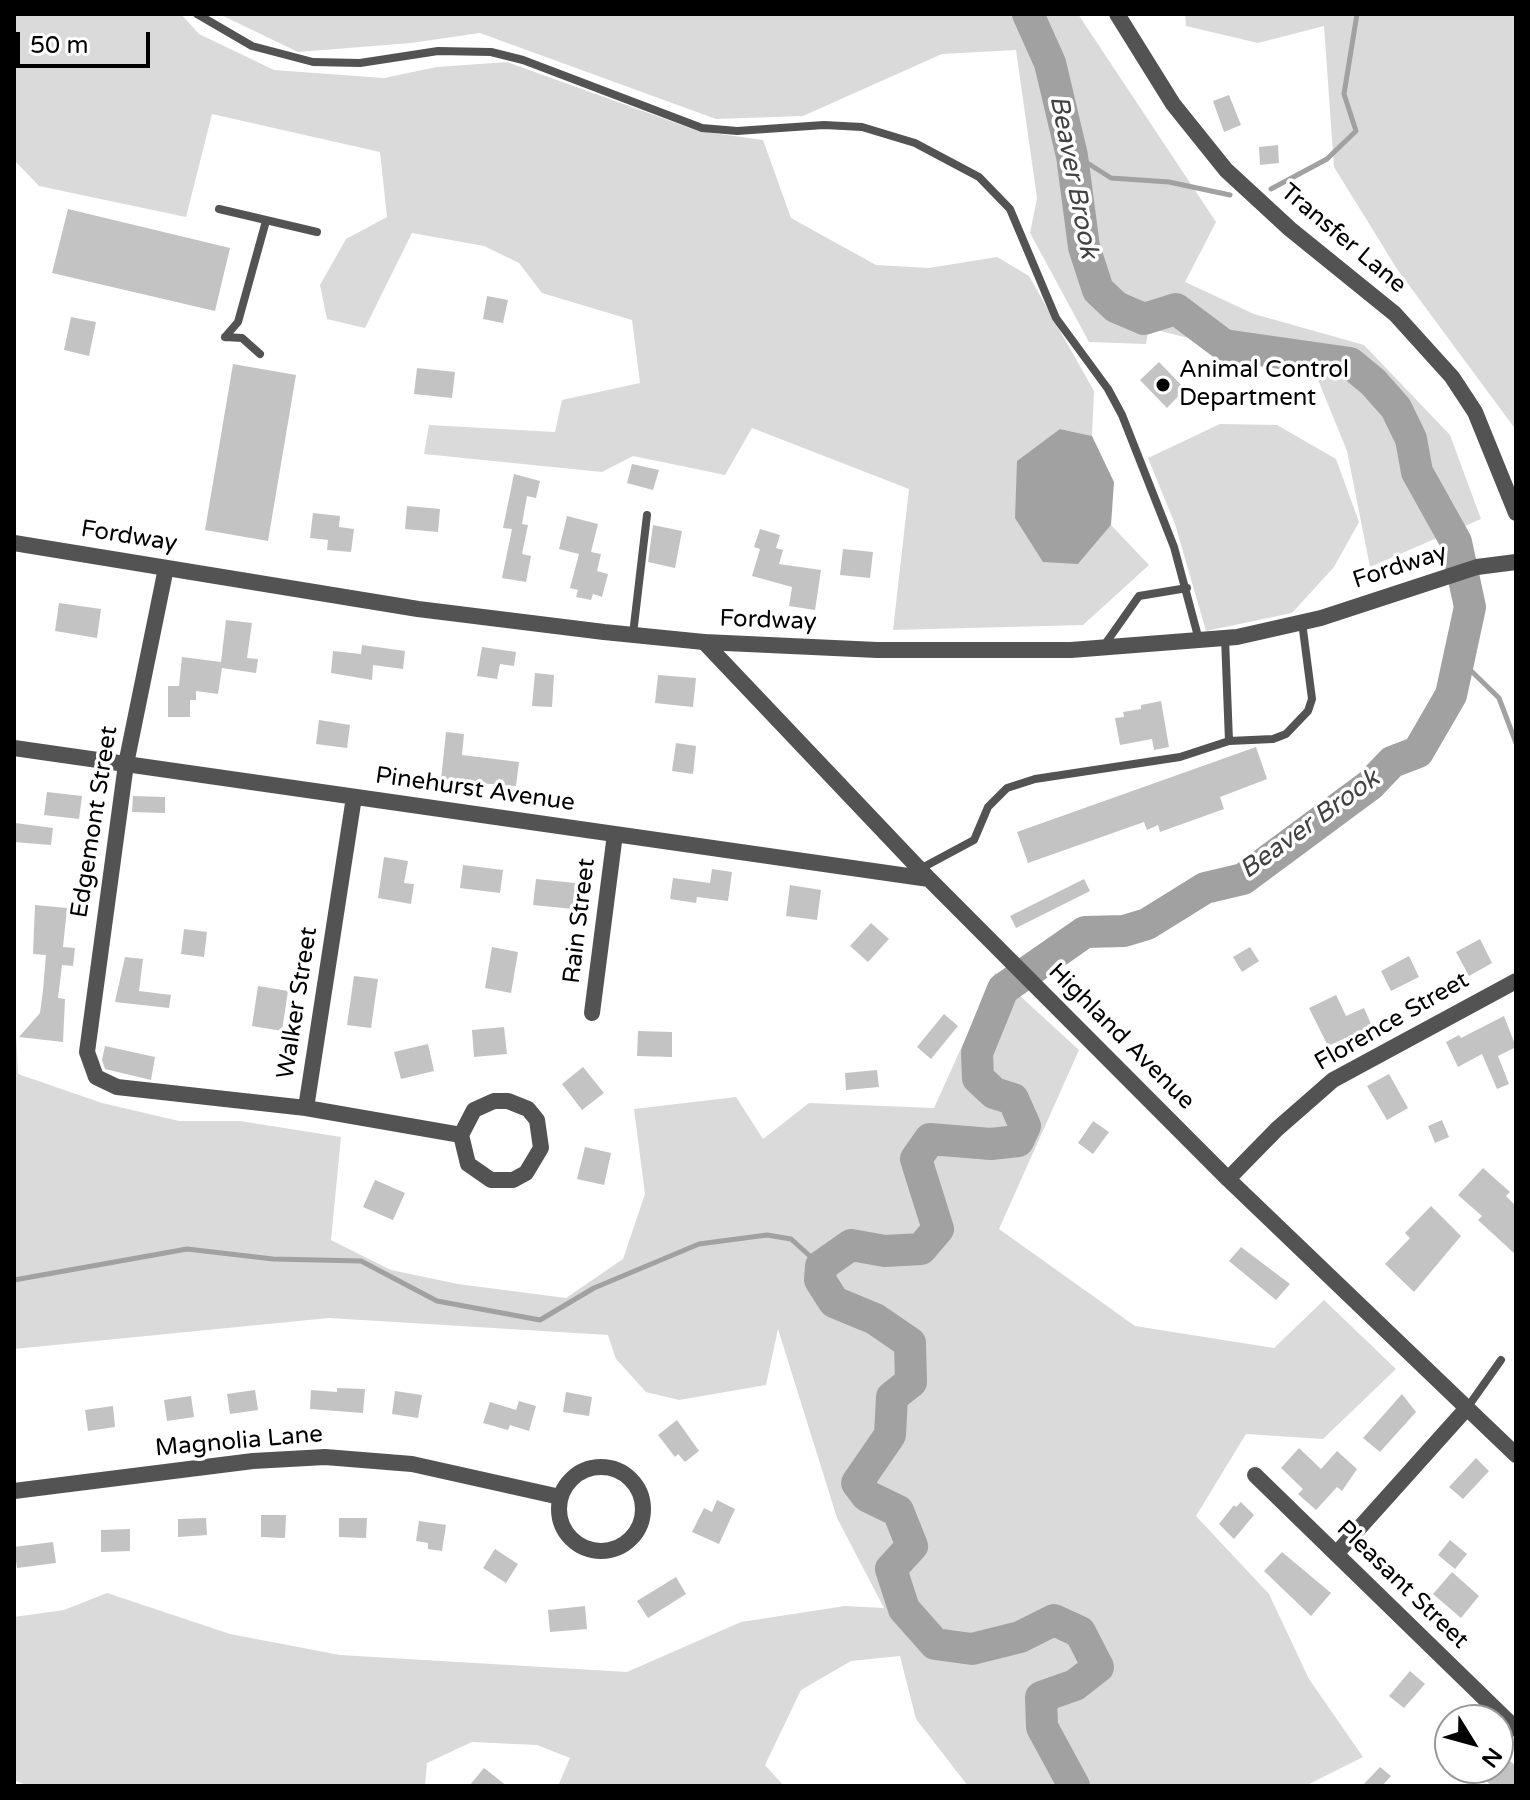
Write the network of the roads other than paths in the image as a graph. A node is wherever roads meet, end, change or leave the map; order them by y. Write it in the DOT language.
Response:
graph roads {
  1 [pos="197,14"];
  2 [pos="1117,14"];
  3 [pos="219,209"];
  4 [pos="266,221"];
  5 [pos="317,232"];
  6 [pos="260,354"];
  7 [pos="1516,513"];
  8 [pos="647,515"];
  9 [pos="14,543"];
  10 [pos="1516,562"];
  11 [pos="166,568"];
  12 [pos="1187,588"];
  13 [pos="1302,622"];
  14 [pos="633,634"];
  15 [pos="1225,638"];
  16 [pos="1199,641"];
  17 [pos="704,642"];
  18 [pos="1102,648"];
  19 [pos="1229,741"];
  20 [pos="14,748"];
  21 [pos="126,764"];
  22 [pos="354,797"];
  23 [pos="615,834"];
  24 [pos="924,874"];
  25 [pos="1516,981"];
  26 [pos="592,1013"];
  27 [pos="102,1081"];
  28 [pos="306,1108"];
  29 [pos="461,1135"];
  30 [pos="1228,1179"];
  31 [pos="1501,1360"];
  32 [pos="1467,1408"];
  33 [pos="1516,1455"];
  34 [pos="1255,1475"];
  35 [pos="14,1491"];
  36 [pos="560,1497"];
  37 [pos="1336,1554"];
  38 [pos="1516,1729"];
  1 -- 12 [label="lane"];
  2 -- 7 [label="street, Transfer Lane"];
  3 -- 4 [label="lane"];
  4 -- 5 [label="lane"];
  4 -- 6 [label="lane"];
  8 -- 14 [label="lane"];
  9 -- 11 [label="street, Fordway"];
  10 -- 13 [label="street, Fordway"];
  11 -- 14 [label="street, Fordway"];
  11 -- 21 [label="street, Edgemont Street"];
  12 -- 16 [label="lane"];
  12 -- 18 [label="lane"];
  13 -- 15 [label="street, Fordway"];
  13 -- 19 [label="lane"];
  14 -- 17 [label="street, Fordway"];
  15 -- 16 [label="street, Fordway"];
  15 -- 19 [label="lane"];
  16 -- 18 [label="street, Fordway"];
  17 -- 18 [label="street, Fordway"];
  17 -- 24 [label="street, Highland Avenue"];
  19 -- 24 [label="lane"];
  20 -- 21 [label="street, Pinehurst Avenue"];
  21 -- 22 [label="street, Pinehurst Avenue"];
  21 -- 27 [label="street, Edgemont Street"];
  22 -- 23 [label="street, Pinehurst Avenue"];
  22 -- 28 [label="street, Walker Street"];
  23 -- 24 [label="street, Pinehurst Avenue"];
  23 -- 26 [label="street, Rain Street"];
  24 -- 30 [label="street, Highland Avenue"];
  25 -- 30 [label="street, Florence Street"];
  27 -- 28 [label="street, Walker Street"];
  28 -- 29 [label="street"];
  29 -- 29 [label="street"];
  30 -- 32 [label="street, Highland Avenue"];
  31 -- 32 [label="lane"];
  32 -- 33 [label="street, Highland Avenue"];
  32 -- 37 [label="street"];
  34 -- 37 [label="street, Pleasant Street"];
  35 -- 36 [label="street, Magnolia Lane"];
  36 -- 36 [label="street"];
  37 -- 38 [label="street, Pleasant Street"];
}
